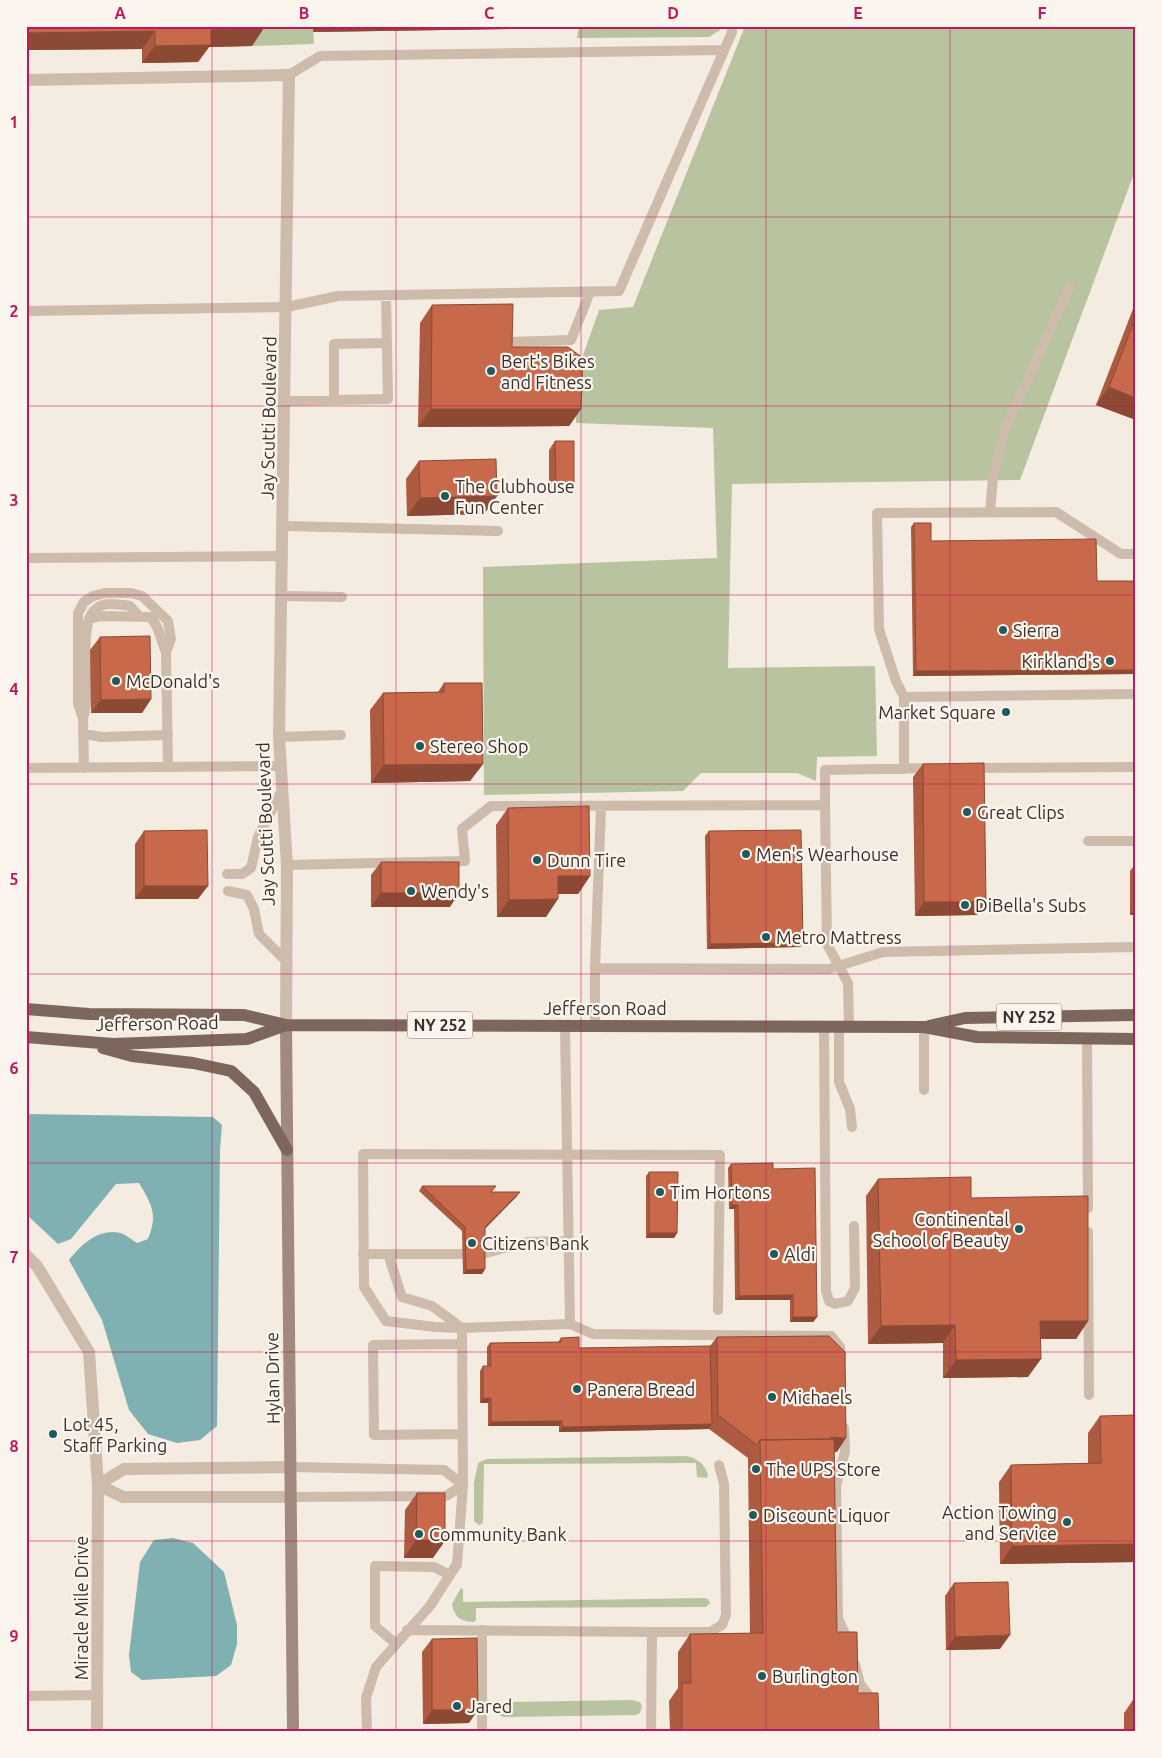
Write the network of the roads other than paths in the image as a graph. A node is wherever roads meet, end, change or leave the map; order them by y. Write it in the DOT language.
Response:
graph roads {
  1 [pos="732,26"];
  2 [pos="724,50"];
  3 [pos="289,75"];
  4 [pos="26,80"];
  5 [pos="1070,286"];
  6 [pos="590,292"];
  7 [pos="386,295"];
  8 [pos="287,308"];
  9 [pos="26,311"];
  10 [pos="509,342"];
  11 [pos="387,343"];
  12 [pos="334,400"];
  13 [pos="286,401"];
  14 [pos="990,512"];
  15 [pos="283,526"];
  16 [pos="498,531"];
  17 [pos="1136,554"];
  18 [pos="283,556"];
  19 [pos="26,558"];
  20 [pos="282,596"];
  21 [pos="342,597"];
  22 [pos="166,652"];
  23 [pos="1136,694"];
  24 [pos="904,697"];
  25 [pos="84,719"];
  26 [pos="84,734"];
  27 [pos="168,735"];
  28 [pos="341,735"];
  29 [pos="279,737"];
  30 [pos="280,766"];
  31 [pos="1136,766"];
  32 [pos="168,767"];
  33 [pos="26,768"];
  34 [pos="84,768"];
  35 [pos="942,768"];
  36 [pos="961,768"];
  37 [pos="904,769"];
  38 [pos="281,792"];
  39 [pos="825,805"];
  40 [pos="601,806"];
  41 [pos="1088,841"];
  42 [pos="1136,841"];
  43 [pos="287,865"];
  44 [pos="227,874"];
  45 [pos="228,891"];
  46 [pos="1136,948"];
  47 [pos="286,961"];
  48 [pos="840,966"];
  49 [pos="595,968"];
  50 [pos="26,1009"];
  51 [pos="1136,1015"];
  52 [pos="286,1025"];
  53 [pos="565,1026"];
  54 [pos="595,1026"];
  55 [pos="824,1027"];
  56 [pos="844,1027"];
  57 [pos="924,1027"];
  58 [pos="26,1037"];
  59 [pos="1087,1039"];
  60 [pos="1136,1039"];
  61 [pos="79,1041"];
  62 [pos="924,1090"];
  63 [pos="852,1127"];
  64 [pos="287,1150"];
  65 [pos="568,1153"];
  66 [pos="854,1226"];
  67 [pos="569,1241"];
  68 [pos="363,1254"];
  69 [pos="388,1254"];
  70 [pos="462,1254"];
  71 [pos="482,1254"];
  72 [pos="26,1255"];
  73 [pos="718,1310"];
  74 [pos="570,1324"];
  75 [pos="462,1328"];
  76 [pos="462,1344"];
  77 [pos="841,1366"];
  78 [pos="1089,1394"];
  79 [pos="843,1413"];
  80 [pos="462,1434"];
  81 [pos="719,1465"];
  82 [pos="290,1467"];
  83 [pos="98,1485"];
  84 [pos="463,1485"];
  85 [pos="290,1497"];
  86 [pos="450,1575"];
  87 [pos="408,1630"];
  88 [pos="482,1630"];
  89 [pos="652,1632"];
  90 [pos="395,1643"];
  91 [pos="98,1695"];
  92 [pos="26,1696"];
  93 [pos="97,1732"];
  94 [pos="293,1732"];
  95 [pos="367,1732"];
  96 [pos="482,1732"];
  97 [pos="651,1732"];
  98 [pos="873,1732"];
  1 -- 2 [label="lane"];
  2 -- 3 [label="lane"];
  2 -- 6 [label="lane"];
  3 -- 4 [label="street"];
  3 -- 8 [label="street, Jay Scutti Boulevard"];
  5 -- 14 [label="lane"];
  6 -- 7 [label="lane"];
  6 -- 10 [label="lane"];
  7 -- 8 [label="lane"];
  7 -- 11 [label="lane"];
  8 -- 9 [label="lane"];
  8 -- 13 [label="street, Jay Scutti Boulevard"];
  11 -- 12 [label="lane"];
  11 -- 12 [label="lane"];
  12 -- 13 [label="lane"];
  13 -- 15 [label="street, Jay Scutti Boulevard"];
  14 -- 17 [label="lane"];
  14 -- 24 [label="lane"];
  15 -- 16 [label="lane"];
  15 -- 18 [label="street, Jay Scutti Boulevard"];
  18 -- 19 [label="lane"];
  18 -- 20 [label="street, Jay Scutti Boulevard"];
  20 -- 21 [label="lane"];
  20 -- 29 [label="street, Jay Scutti Boulevard"];
  22 -- 25 [label="lane"];
  22 -- 25 [label="lane"];
  22 -- 27 [label="lane"];
  23 -- 24 [label="lane"];
  24 -- 37 [label="lane"];
  25 -- 26 [label="lane"];
  26 -- 27 [label="lane"];
  26 -- 34 [label="lane"];
  27 -- 32 [label="lane"];
  28 -- 29 [label="lane"];
  29 -- 30 [label="street, Jay Scutti Boulevard"];
  30 -- 32 [label="lane"];
  30 -- 38 [label="street, Jay Scutti Boulevard"];
  31 -- 36 [label="lane"];
  32 -- 34 [label="lane"];
  33 -- 34 [label="lane"];
  35 -- 37 [label="lane"];
  37 -- 39 [label="lane"];
  38 -- 43 [label="street, Jay Scutti Boulevard"];
  38 -- 44 [label="lane"];
  39 -- 40 [label="lane"];
  39 -- 48 [label="lane"];
  40 -- 43 [label="lane"];
  40 -- 49 [label="lane"];
  41 -- 42 [label="lane"];
  43 -- 47 [label="street, Jay Scutti Boulevard"];
  45 -- 47 [label="lane"];
  46 -- 48 [label="lane"];
  47 -- 52 [label="street, Jay Scutti Boulevard"];
  48 -- 49 [label="lane"];
  48 -- 56 [label="lane"];
  49 -- 54 [label="lane"];
  50 -- 52 [label="main road, Jefferson Road / NY 252"];
  51 -- 57 [label="main road, Jefferson Road / NY 252"];
  52 -- 53 [label="main road, Jefferson Road / NY 252"];
  52 -- 61 [label="main road, Jefferson Road / NY 252"];
  52 -- 64 [label="main road, Hylan Drive"];
  53 -- 54 [label="main road, Jefferson Road / NY 252"];
  53 -- 65 [label="lane"];
  54 -- 55 [label="main road, Jefferson Road / NY 252"];
  55 -- 56 [label="main road, Jefferson Road / NY 252"];
  55 -- 66 [label="lane"];
  56 -- 57 [label="main road, Jefferson Road / NY 252"];
  56 -- 63 [label="lane"];
  57 -- 59 [label="main road, Jefferson Road / NY 252"];
  57 -- 62 [label="lane"];
  58 -- 61 [label="main road, Jefferson Road / NY 252"];
  59 -- 60 [label="main road, Jefferson Road / NY 252"];
  59 -- 78 [label="lane"];
  61 -- 64 [label="main road"];
  64 -- 82 [label="main road, Hylan Drive"];
  65 -- 67 [label="lane"];
  65 -- 68 [label="lane"];
  65 -- 73 [label="lane"];
  67 -- 71 [label="lane"];
  67 -- 74 [label="lane"];
  68 -- 69 [label="lane"];
  68 -- 75 [label="lane"];
  69 -- 70 [label="lane"];
  69 -- 75 [label="lane"];
  72 -- 83 [label="street, Miracle Mile Drive"];
  74 -- 75 [label="lane"];
  74 -- 77 [label="lane"];
  75 -- 76 [label="lane"];
  76 -- 80 [label="lane"];
  76 -- 80 [label="lane"];
  79 -- 98 [label="lane"];
  80 -- 84 [label="lane"];
  81 -- 89 [label="lane"];
  82 -- 83 [label="street"];
  82 -- 84 [label="lane"];
  82 -- 85 [label="main road, Hylan Drive"];
  83 -- 85 [label="street"];
  83 -- 91 [label="street, Miracle Mile Drive"];
  84 -- 85 [label="lane"];
  84 -- 86 [label="lane"];
  85 -- 94 [label="main road, Hylan Drive"];
  86 -- 87 [label="lane"];
  86 -- 90 [label="lane"];
  87 -- 88 [label="lane"];
  87 -- 90 [label="lane"];
  88 -- 89 [label="lane"];
  88 -- 96 [label="lane"];
  89 -- 97 [label="lane"];
  90 -- 95 [label="lane"];
  91 -- 92 [label="lane"];
  91 -- 93 [label="street, Miracle Mile Drive"];
}
